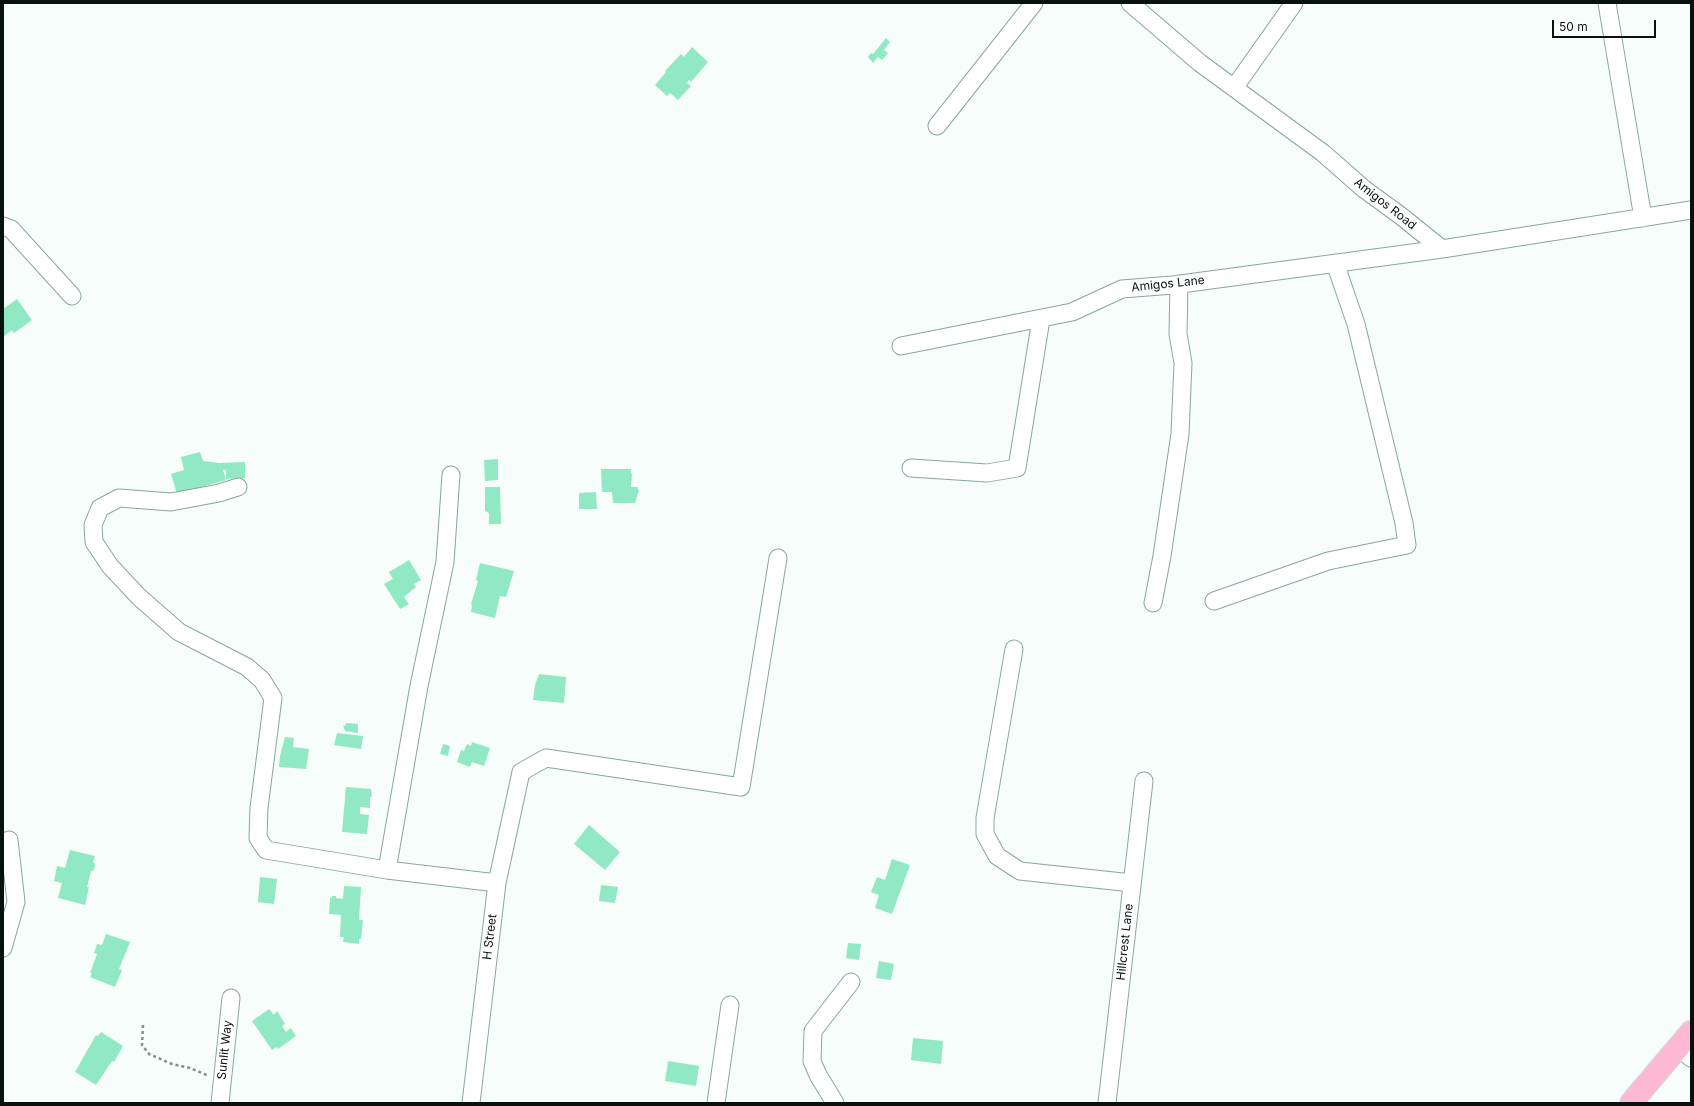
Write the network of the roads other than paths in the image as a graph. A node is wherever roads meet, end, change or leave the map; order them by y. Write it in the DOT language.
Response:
graph roads {
  1 [pos="1034,3"];
  2 [pos="1130,3"];
  3 [pos="1294,3"];
  4 [pos="1607,3"];
  5 [pos="1234,88"];
  6 [pos="937,126"];
  7 [pos="1691,210"];
  8 [pos="1643,218"];
  9 [pos="3,226"];
  10 [pos="1442,249"];
  11 [pos="1335,263"];
  12 [pos="1179,284"];
  13 [pos="72,296"];
  14 [pos="1041,319"];
  15 [pos="901,346"];
  16 [pos="911,468"];
  17 [pos="452,475"];
  18 [pos="238,487"];
  19 [pos="778,558"];
  20 [pos="1214,601"];
  21 [pos="1152,603"];
  22 [pos="1014,649"];
  23 [pos="1144,782"];
  24 [pos="9,840"];
  25 [pos="387,870"];
  26 [pos="497,883"];
  27 [pos="1132,883"];
  28 [pos="3,948"];
  29 [pos="851,982"];
  30 [pos="231,998"];
  31 [pos="730,1005"];
  32 [pos="1687,1046"];
  33 [pos="220,1103"];
  34 [pos="470,1103"];
  35 [pos="716,1103"];
  36 [pos="835,1103"];
  37 [pos="1107,1103"];
  38 [pos="1631,1103"];
  1 -- 6 [label="street"];
  2 -- 5 [label="street, Amigos Road"];
  3 -- 5 [label="street"];
  4 -- 8 [label="street"];
  5 -- 10 [label="street, Amigos Road"];
  7 -- 8 [label="street"];
  8 -- 10 [label="street"];
  9 -- 13 [label="street"];
  10 -- 11 [label="street, Amigos Lane"];
  11 -- 12 [label="street, Amigos Lane"];
  11 -- 20 [label="street"];
  12 -- 14 [label="street, Amigos Lane"];
  12 -- 21 [label="street"];
  14 -- 15 [label="street, Amigos Lane"];
  14 -- 16 [label="street"];
  17 -- 25 [label="street"];
  18 -- 25 [label="street"];
  19 -- 26 [label="street, H Street"];
  22 -- 27 [label="street"];
  23 -- 27 [label="street, Hillcrest Lane"];
  24 -- 28 [label="street"];
  25 -- 26 [label="street"];
  26 -- 34 [label="street, H Street"];
  27 -- 37 [label="street, Hillcrest Lane"];
  29 -- 36 [label="street"];
  30 -- 33 [label="street, Sunlit Way"];
  31 -- 35 [label="street"];
  32 -- 38 [label="main road"];
}
